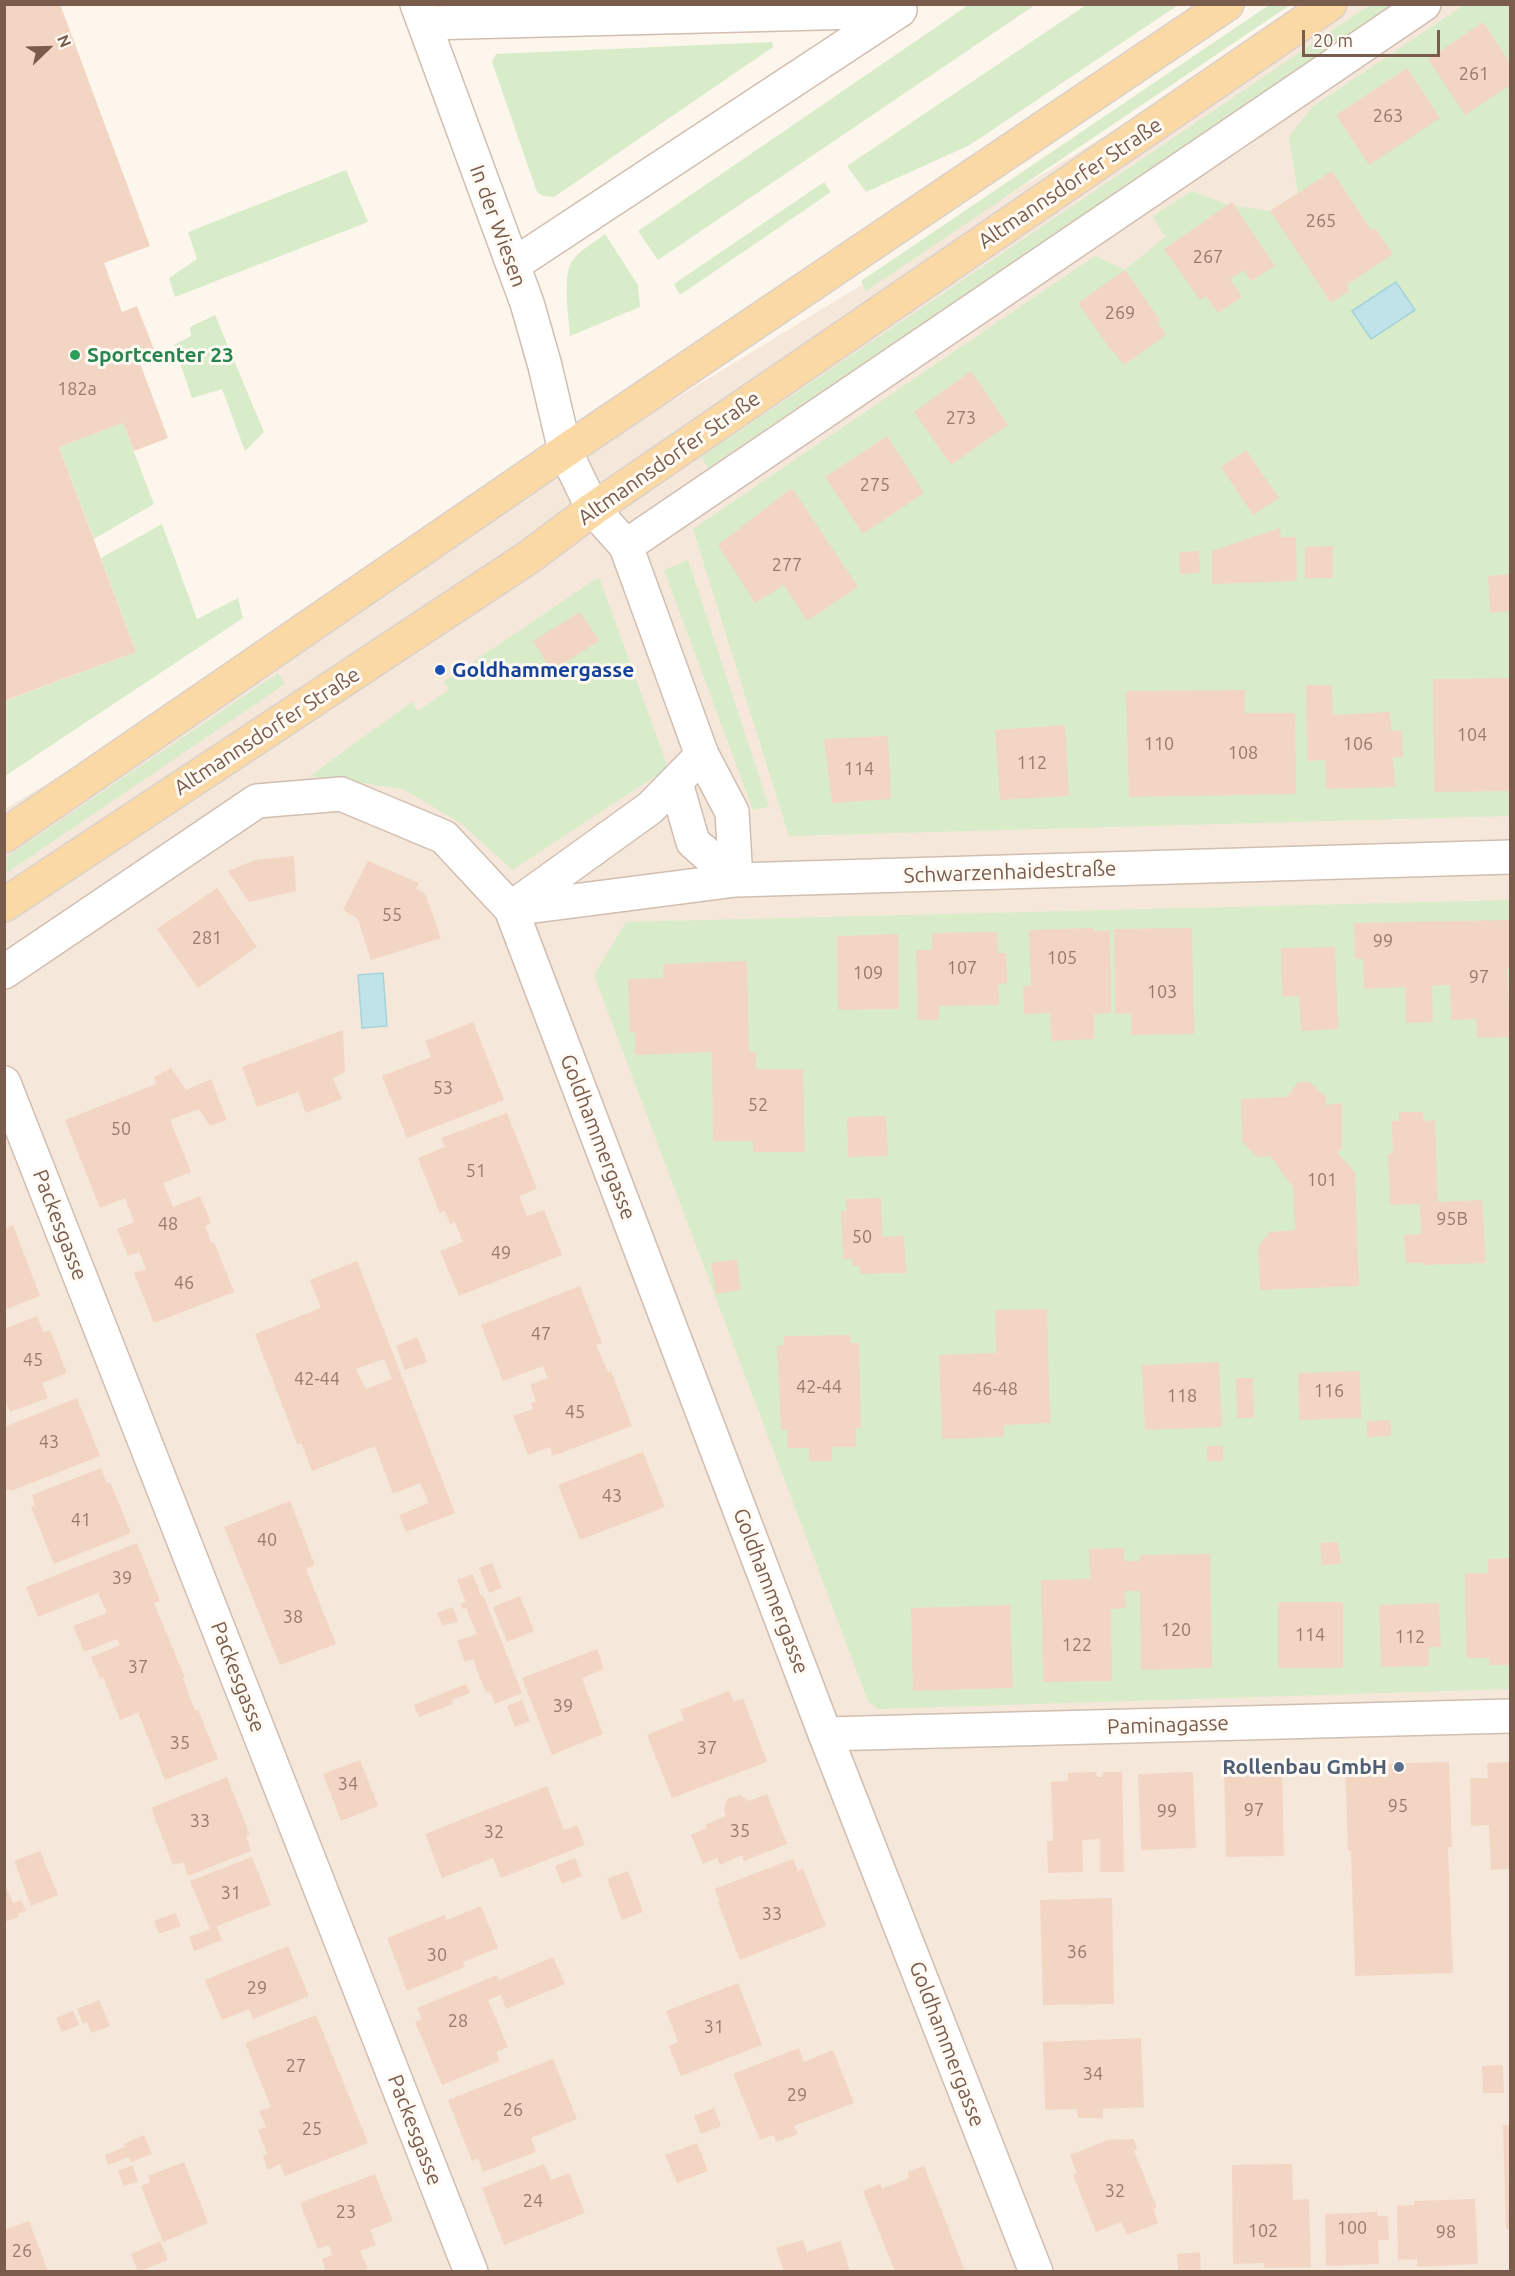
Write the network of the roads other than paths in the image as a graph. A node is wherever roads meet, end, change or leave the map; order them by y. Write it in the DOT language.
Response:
graph roads {
  1 [pos="1227,4"];
  2 [pos="1330,4"];
  3 [pos="1424,4"];
  4 [pos="904,8"];
  5 [pos="422,14"];
  6 [pos="513,265"];
  7 [pos="565,451"];
  8 [pos="593,509"];
  9 [pos="626,546"];
  10 [pos="702,755"];
  11 [pos="676,783"];
  12 [pos="4,836"];
  13 [pos="1510,858"];
  14 [pos="736,880"];
  15 [pos="4,905"];
  16 [pos="511,909"];
  17 [pos="4,972"];
  18 [pos="4,1083"];
  19 [pos="1510,1716"];
  20 [pos="825,1734"];
  21 [pos="471,2271"];
  22 [pos="1036,2271"];
  1 -- 7 [label="main road"];
  2 -- 8 [label="main road, Altmannsdorfer Straße"];
  3 -- 9 [label="street"];
  4 -- 5 [label="street"];
  4 -- 6 [label="street"];
  5 -- 6 [label="street, In der Wiesen"];
  6 -- 7 [label="street, In der Wiesen"];
  7 -- 8 [label="street"];
  7 -- 12 [label="main road"];
  8 -- 9 [label="street"];
  8 -- 15 [label="main road, Altmannsdorfer Straße"];
  9 -- 10 [label="street"];
  10 -- 11 [label="street"];
  10 -- 14 [label="street"];
  11 -- 14 [label="street"];
  11 -- 16 [label="street"];
  13 -- 14 [label="street, Schwarzenhaidestraße"];
  14 -- 16 [label="street, Schwarzenhaidestraße"];
  16 -- 17 [label="street, Goldhammergasse"];
  16 -- 20 [label="street, Goldhammergasse"];
  18 -- 21 [label="street, Packesgasse"];
  19 -- 20 [label="street, Paminagasse"];
  20 -- 22 [label="street, Goldhammergasse"];
}
